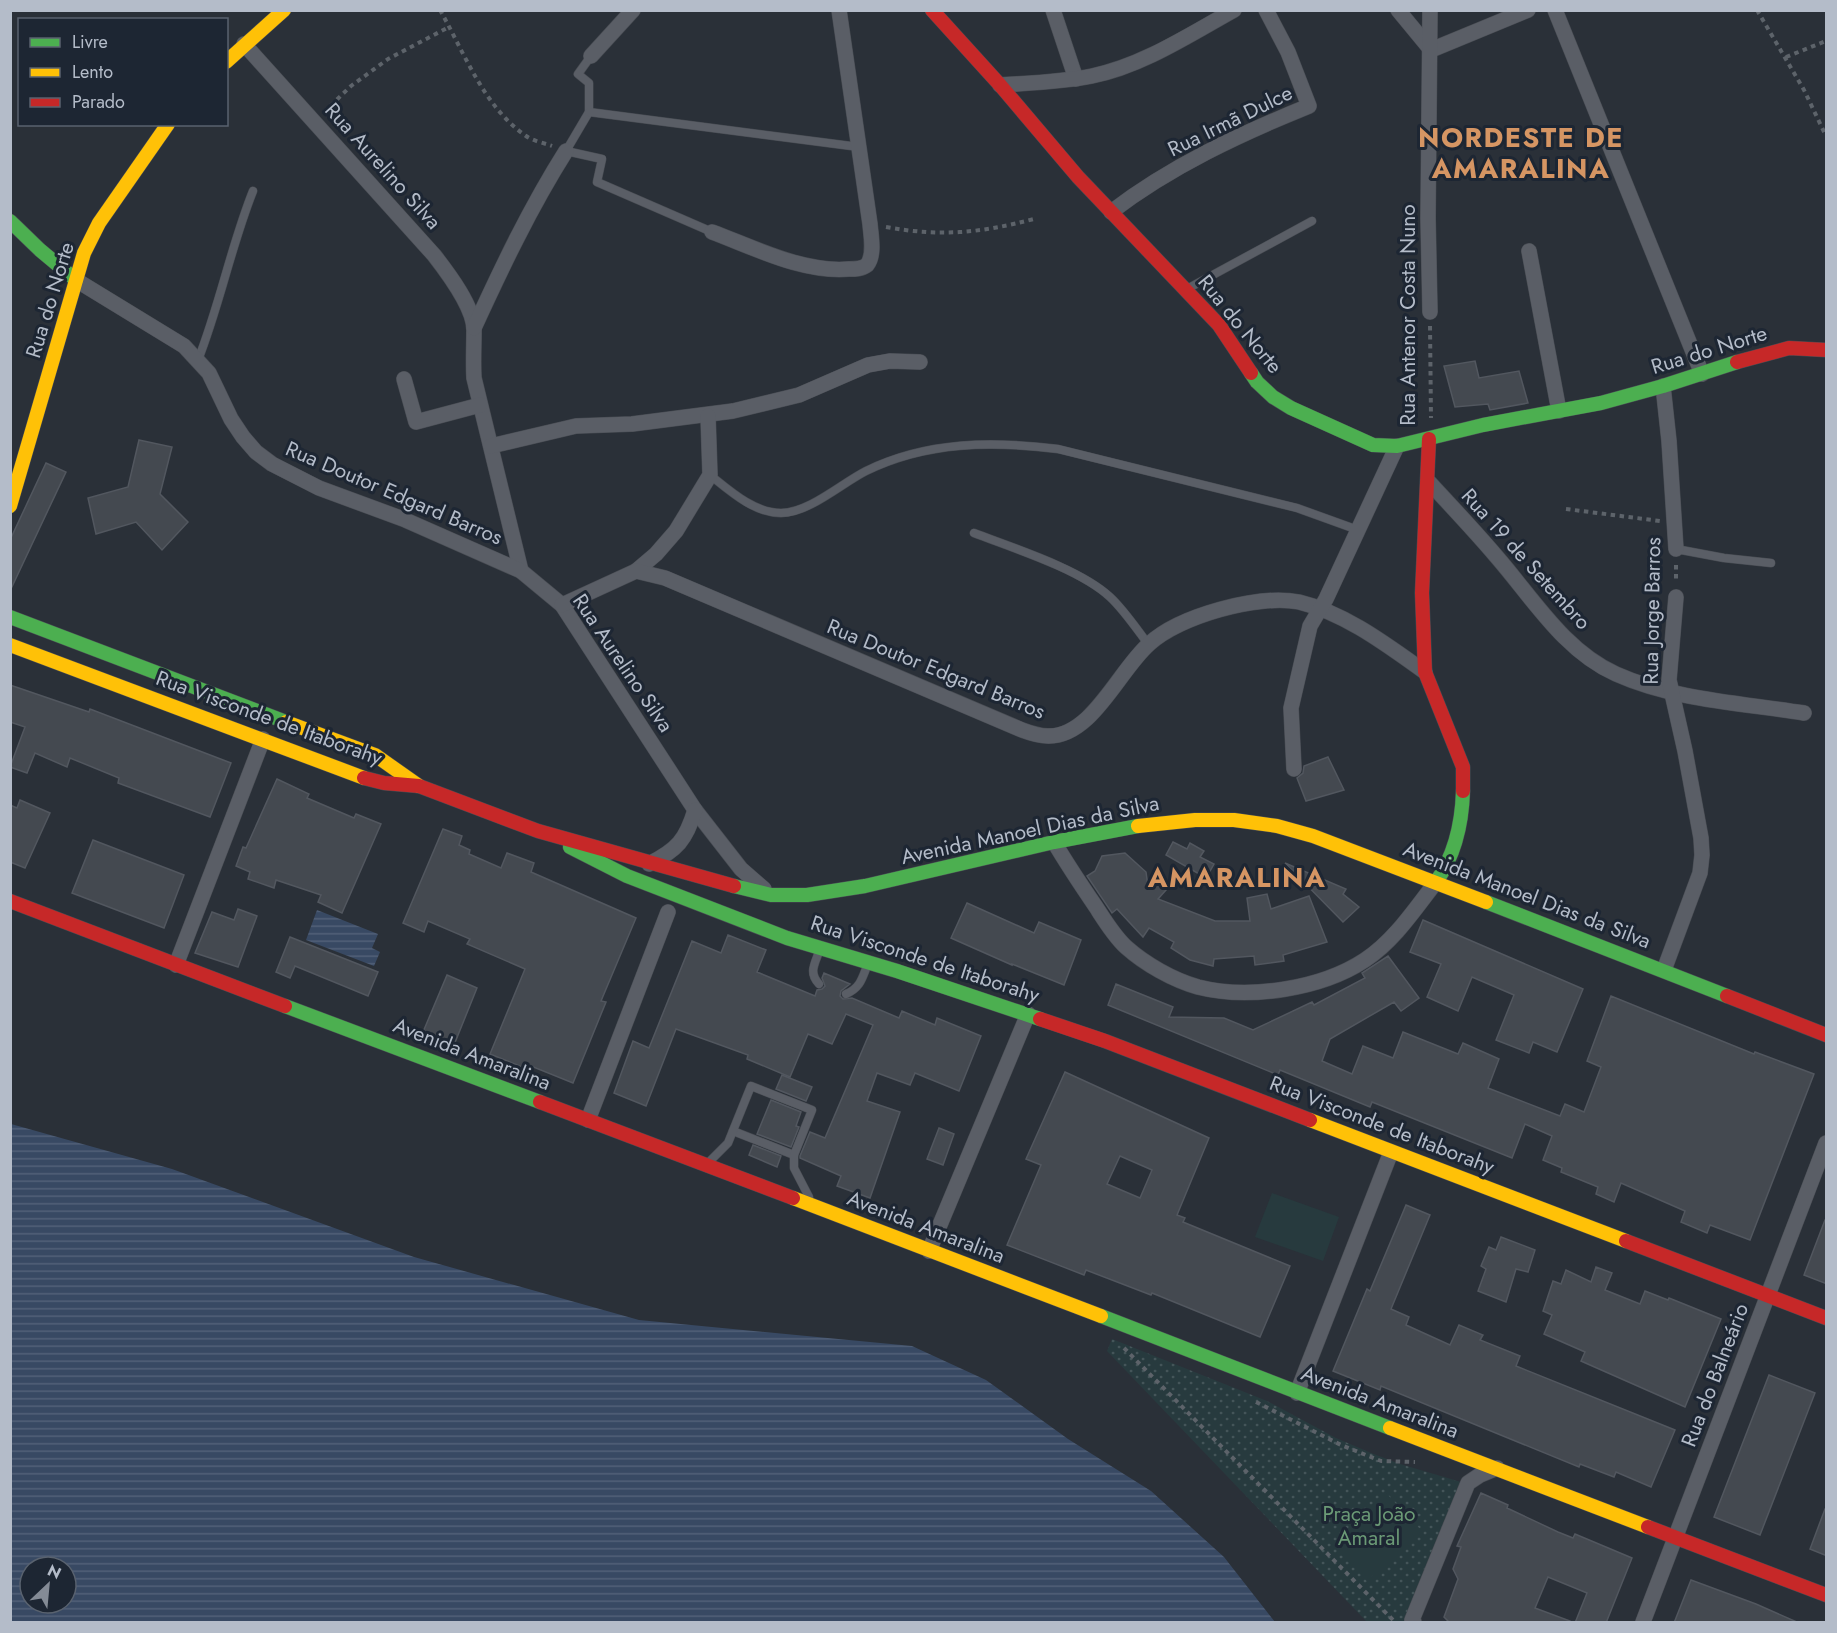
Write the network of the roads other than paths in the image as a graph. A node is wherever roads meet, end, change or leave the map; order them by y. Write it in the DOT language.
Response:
graph roads {
  1 [pos="284,10"];
  2 [pos="633,10"];
  3 [pos="839,10"];
  4 [pos="932,10"];
  5 [pos="1053,10"];
  6 [pos="1233,10"];
  7 [pos="1266,10"];
  8 [pos="1398,10"];
  9 [pos="1430,10"];
  10 [pos="1528,10"];
  11 [pos="1556,10"];
  12 [pos="1214,15"];
  13 [pos="244,44"];
  14 [pos="1431,50"];
  15 [pos="591,56"];
  16 [pos="228,60"];
  17 [pos="1076,79"];
  18 [pos="1000,85"];
  19 [pos="589,112"];
  20 [pos="167,126"];
  21 [pos="859,147"];
  22 [pos="566,151"];
  23 [pos="253,190"];
  24 [pos="1111,212"];
  25 [pos="10,221"];
  26 [pos="1312,221"];
  27 [pos="712,232"];
  28 [pos="1529,250"];
  29 [pos="76,280"];
  30 [pos="1186,290"];
  31 [pos="1430,312"];
  32 [pos="474,327"];
  33 [pos="1827,350"];
  34 [pos="198,360"];
  35 [pos="920,362"];
  36 [pos="1702,374"];
  37 [pos="404,379"];
  38 [pos="1663,386"];
  39 [pos="480,405"];
  40 [pos="1559,411"];
  41 [pos="708,416"];
  42 [pos="1429,439"];
  43 [pos="491,446"];
  44 [pos="1397,446"];
  45 [pos="710,475"];
  46 [pos="1428,481"];
  47 [pos="10,506"];
  48 [pos="1358,530"];
  49 [pos="974,533"];
  50 [pos="1676,549"];
  51 [pos="1771,563"];
  52 [pos="521,571"];
  53 [pos="636,571"];
  54 [pos="1676,597"];
  55 [pos="562,605"];
  56 [pos="1320,609"];
  57 [pos="10,617"];
  58 [pos="1148,644"];
  59 [pos="10,645"];
  60 [pos="1425,672"];
  61 [pos="1671,693"];
  62 [pos="1804,713"];
  63 [pos="262,740"];
  64 [pos="1294,769"];
  65 [pos="419,786"];
  66 [pos="695,810"];
  67 [pos="538,831"];
  68 [pos="1053,842"];
  69 [pos="649,864"];
  70 [pos="1436,882"];
  71 [pos="771,895"];
  72 [pos="10,901"];
  73 [pos="668,912"];
  74 [pos="820,948"];
  75 [pos="868,962"];
  76 [pos="176,964"];
  77 [pos="1664,970"];
  78 [pos="819,984"];
  79 [pos="846,994"];
  80 [pos="1028,1014"];
  81 [pos="1827,1035"];
  82 [pos="588,1120"];
  83 [pos="733,1131"];
  84 [pos="1827,1143"];
  85 [pos="1391,1152"];
  86 [pos="794,1155"];
  87 [pos="706,1165"];
  88 [pos="816,1208"];
  89 [pos="929,1251"];
  90 [pos="1768,1296"];
  91 [pos="1827,1318"];
  92 [pos="1296,1393"];
  93 [pos="1497,1468"];
  94 [pos="1675,1538"];
  95 [pos="1827,1595"];
  96 [pos="1413,1621"];
  97 [pos="1643,1623"];
  1 -- 13 [label="street"];
  2 -- 15 [label="street"];
  3 -- 21 [label="street"];
  4 -- 18 [label="street, Rua do Norte"];
  5 -- 17 [label="street"];
  6 -- 12 [label="street"];
  7 -- 24 [label="street, Rua Irmã Dulce"];
  8 -- 14 [label="street"];
  9 -- 14 [label="street, Rua Antenor Costa Nuno"];
  10 -- 14 [label="street"];
  11 -- 36 [label="street"];
  12 -- 17 [label="street"];
  13 -- 16 [label="street"];
  13 -- 32 [label="street, Rua Aurelino Silva"];
  14 -- 31 [label="street, Rua Antenor Costa Nuno"];
  15 -- 19 [label="lane"];
  17 -- 18 [label="street"];
  18 -- 24 [label="street, Rua do Norte"];
  19 -- 21 [label="lane"];
  19 -- 22 [label="lane"];
  20 -- 29 [label="street, Rua do Norte"];
  21 -- 27 [label="street"];
  22 -- 27 [label="lane"];
  22 -- 32 [label="street, Rua Aurelino Silva"];
  23 -- 34 [label="lane"];
  24 -- 30 [label="street, Rua do Norte"];
  25 -- 29 [label="street"];
  26 -- 30 [label="lane"];
  28 -- 40 [label="street"];
  29 -- 34 [label="street, Rua Doutor Edgard Barros"];
  29 -- 47 [label="street, Rua do Norte"];
  30 -- 44 [label="street, Rua do Norte"];
  32 -- 39 [label="street, Rua Aurelino Silva"];
  33 -- 36 [label="street, Rua do Norte"];
  34 -- 52 [label="street, Rua Doutor Edgard Barros"];
  35 -- 41 [label="street"];
  36 -- 38 [label="street, Rua do Norte"];
  37 -- 39 [label="street"];
  38 -- 40 [label="street, Rua do Norte"];
  38 -- 50 [label="street, Rua Jorge Barros"];
  39 -- 43 [label="street, Rua Aurelino Silva"];
  40 -- 42 [label="street, Rua do Norte"];
  41 -- 43 [label="street"];
  41 -- 45 [label="street"];
  42 -- 44 [label="street, Rua do Norte"];
  42 -- 46 [label="street"];
  43 -- 52 [label="street, Rua Aurelino Silva"];
  44 -- 48 [label="street"];
  45 -- 48 [label="lane"];
  45 -- 53 [label="street"];
  46 -- 60 [label="street"];
  46 -- 61 [label="street, Rua 19 de Setembro"];
  48 -- 56 [label="street"];
  49 -- 58 [label="lane"];
  50 -- 51 [label="lane"];
  52 -- 55 [label="street, Rua Aurelino Silva"];
  53 -- 55 [label="street"];
  53 -- 58 [label="street, Rua Doutor Edgard Barros"];
  54 -- 61 [label="street, Rua Jorge Barros"];
  55 -- 66 [label="street, Rua Aurelino Silva"];
  56 -- 58 [label="street, Rua Doutor Edgard Barros"];
  56 -- 60 [label="street, Rua Doutor Edgard Barros"];
  56 -- 64 [label="street"];
  57 -- 65 [label="street"];
  59 -- 63 [label="street, Rua Visconde de Itaborahy"];
  60 -- 70 [label="street"];
  61 -- 62 [label="street, Rua 19 de Setembro"];
  61 -- 77 [label="street, Rua Jorge Barros"];
  63 -- 65 [label="street, Rua Visconde de Itaborahy"];
  63 -- 76 [label="street"];
  65 -- 67 [label="street, Rua Visconde de Itaborahy"];
  66 -- 69 [label="street"];
  66 -- 71 [label="street, Rua Aurelino Silva"];
  67 -- 69 [label="street, Avenida Manoel Dias da Silva"];
  67 -- 74 [label="street, Rua Visconde de Itaborahy"];
  68 -- 70 [label="street, Avenida Manoel Dias da Silva"];
  68 -- 70 [label="street"];
  68 -- 71 [label="street, Avenida Manoel Dias da Silva"];
  69 -- 71 [label="street, Avenida Manoel Dias da Silva"];
  70 -- 77 [label="street, Avenida Manoel Dias da Silva"];
  72 -- 76 [label="street, Avenida Amaralina"];
  73 -- 82 [label="street"];
  74 -- 75 [label="street, Rua Visconde de Itaborahy"];
  74 -- 78 [label="lane"];
  75 -- 79 [label="lane"];
  75 -- 80 [label="street, Rua Visconde de Itaborahy"];
  76 -- 82 [label="street, Avenida Amaralina"];
  77 -- 81 [label="street, Avenida Manoel Dias da Silva"];
  80 -- 85 [label="street, Rua Visconde de Itaborahy"];
  80 -- 89 [label="street"];
  82 -- 87 [label="street, Avenida Amaralina"];
  83 -- 86 [label="lane"];
  83 -- 86 [label="lane"];
  83 -- 87 [label="lane"];
  84 -- 90 [label="street, Rua do Balneário"];
  85 -- 90 [label="street, Rua Visconde de Itaborahy"];
  85 -- 92 [label="street"];
  86 -- 88 [label="lane"];
  87 -- 88 [label="street, Avenida Amaralina"];
  88 -- 89 [label="street, Avenida Amaralina"];
  89 -- 92 [label="street, Avenida Amaralina"];
  90 -- 91 [label="street, Rua Visconde de Itaborahy"];
  90 -- 94 [label="street, Rua do Balneário"];
  92 -- 93 [label="street, Avenida Amaralina"];
  93 -- 94 [label="street, Avenida Amaralina"];
  93 -- 96 [label="street"];
  94 -- 95 [label="street, Avenida Amaralina"];
  94 -- 97 [label="street, Rua do Balneário"];
}
